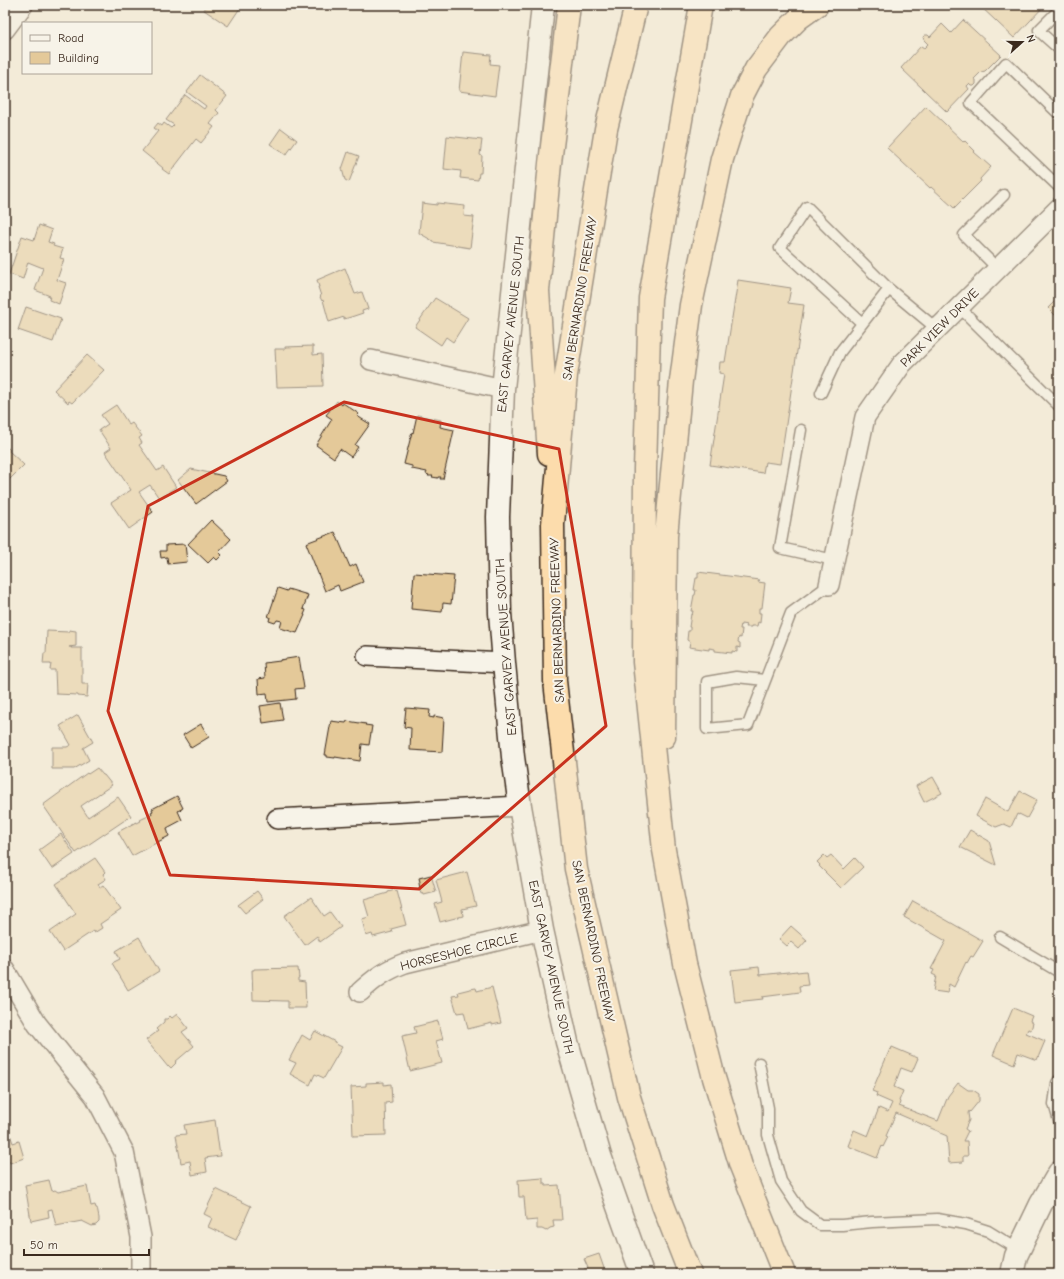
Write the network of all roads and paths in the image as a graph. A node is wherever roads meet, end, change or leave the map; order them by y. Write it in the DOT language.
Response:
graph roads {
  1 [pos="23,5"];
  2 [pos="543,5"];
  3 [pos="569,5"];
  4 [pos="636,5"];
  5 [pos="701,5"];
  6 [pos="817,5"];
  7 [pos="1059,10"];
  8 [pos="5,29"];
  9 [pos="1059,50"];
  10 [pos="1059,114"];
  11 [pos="1059,187"];
  12 [pos="1004,194"];
  13 [pos="1059,208"];
  14 [pos="998,268"];
  15 [pos="889,289"];
  16 [pos="959,307"];
  17 [pos="862,323"];
  18 [pos="936,329"];
  19 [pos="371,360"];
  20 [pos="503,389"];
  21 [pos="822,393"];
  22 [pos="1059,406"];
  23 [pos="801,430"];
  24 [pos="553,524"];
  25 [pos="834,560"];
  26 [pos="828,585"];
  27 [pos="367,656"];
  28 [pos="504,663"];
  29 [pos="765,680"];
  30 [pos="520,806"];
  31 [pos="277,819"];
  32 [pos="664,850"];
  33 [pos="542,930"];
  34 [pos="1000,937"];
  35 [pos="5,970"];
  36 [pos="1059,972"];
  37 [pos="360,992"];
  38 [pos="759,1063"];
  39 [pos="1059,1080"];
  40 [pos="1059,1121"];
  41 [pos="1059,1173"];
  42 [pos="1019,1250"];
  43 [pos="141,1274"];
  44 [pos="642,1274"];
  45 [pos="690,1274"];
  46 [pos="784,1274"];
  47 [pos="1012,1274"];
  1 -- 8 [label="street"];
  2 -- 20 [label="street, EAST GARVEY AVENUE SOUTH"];
  3 -- 24 [label="highway"];
  4 -- 24 [label="highway, SAN BERNARDINO FREEWAY"];
  5 -- 32 [label="highway"];
  6 -- 32 [label="highway"];
  7 -- 9 [label="lane"];
  10 -- 11 [label="lane"];
  12 -- 14 [label="lane"];
  13 -- 14 [label="street, PARK VIEW DRIVE"];
  14 -- 16 [label="street, PARK VIEW DRIVE"];
  15 -- 17 [label="lane"];
  15 -- 17 [label="lane"];
  15 -- 18 [label="lane"];
  16 -- 18 [label="street, PARK VIEW DRIVE"];
  16 -- 22 [label="lane"];
  17 -- 21 [label="lane"];
  18 -- 25 [label="street, PARK VIEW DRIVE"];
  19 -- 20 [label="street"];
  20 -- 28 [label="street, EAST GARVEY AVENUE SOUTH"];
  23 -- 25 [label="lane"];
  24 -- 45 [label="highway, SAN BERNARDINO FREEWAY"];
  25 -- 26 [label="street, PARK VIEW DRIVE"];
  26 -- 29 [label="lane"];
  27 -- 28 [label="street"];
  28 -- 30 [label="street, EAST GARVEY AVENUE SOUTH"];
  29 -- 29 [label="lane"];
  30 -- 31 [label="street"];
  30 -- 33 [label="street, EAST GARVEY AVENUE SOUTH"];
  32 -- 46 [label="highway"];
  33 -- 37 [label="street, HORSESHOE CIRCLE"];
  33 -- 44 [label="street, EAST GARVEY AVENUE SOUTH"];
  34 -- 36 [label="lane"];
  35 -- 43 [label="street"];
  38 -- 42 [label="lane"];
  39 -- 40 [label="lane"];
  41 -- 42 [label="street"];
  42 -- 47 [label="street"];
}
